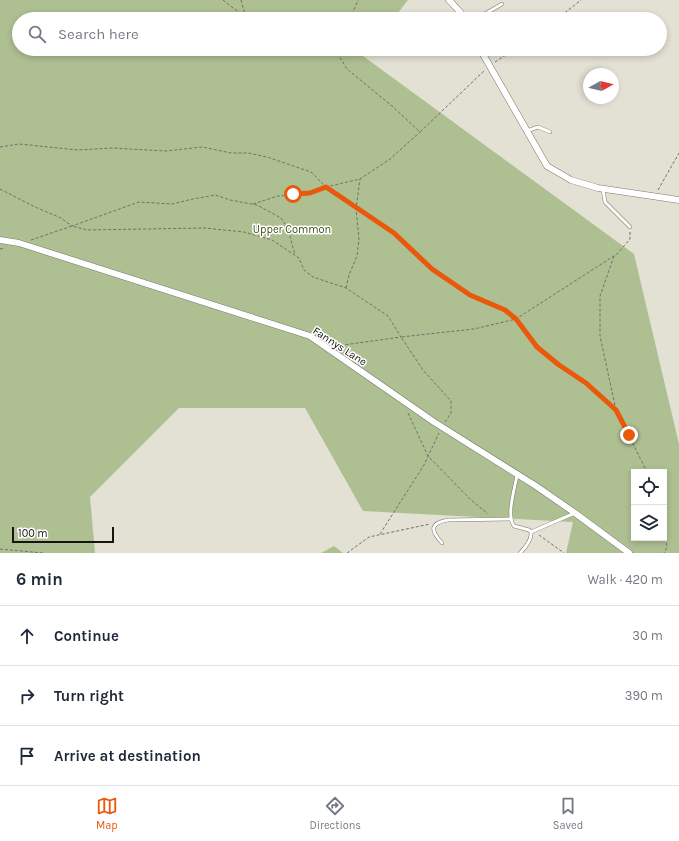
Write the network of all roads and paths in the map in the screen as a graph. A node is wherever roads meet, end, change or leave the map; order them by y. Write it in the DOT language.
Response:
graph roads {
  1 [pos="223,0"];
  2 [pos="242,0"];
  3 [pos="358,0"];
  4 [pos="449,0"];
  5 [pos="581,0"];
  6 [pos="502,4"];
  7 [pos="238,12"];
  8 [pos="245,12"];
  9 [pos="353,12"];
  10 [pos="460,12"];
  11 [pos="488,12"];
  12 [pos="566,12"];
  13 [pos="339,56"];
  14 [pos="484,56"];
  15 [pos="504,56"];
  16 [pos="489,66"];
  17 [pos="527,131"];
  18 [pos="420,132"];
  19 [pos="550,132"];
  20 [pos="0,147"];
  21 [pos="679,152"];
  22 [pos="360,179"];
  23 [pos="326,187"];
  24 [pos="0,189"];
  25 [pos="603,189"];
  26 [pos="654,196"];
  27 [pos="679,200"];
  28 [pos="251,204"];
  29 [pos="356,209"];
  30 [pos="72,226"];
  31 [pos="630,227"];
  32 [pos="0,240"];
  33 [pos="19,243"];
  34 [pos="295,256"];
  35 [pos="614,256"];
  36 [pos="346,288"];
  37 [pos="516,319"];
  38 [pos="401,337"];
  39 [pos="326,348"];
  40 [pos="616,410"];
  41 [pos="408,414"];
  42 [pos="442,427"];
  43 [pos="428,456"];
  44 [pos="646,469"];
  45 [pos="517,475"];
  46 [pos="576,513"];
  47 [pos="495,519"];
  48 [pos="511,519"];
  49 [pos="438,523"];
  50 [pos="532,531"];
  51 [pos="380,534"];
  52 [pos="666,541"];
  53 [pos="442,543"];
  54 [pos="0,549"];
  55 [pos="43,553"];
  56 [pos="347,553"];
  57 [pos="520,553"];
  58 [pos="564,553"];
  59 [pos="629,553"];
  60 [pos="664,553"];
  1 -- 7 [label="path"];
  2 -- 8 [label="path"];
  3 -- 9 [label="path"];
  4 -- 10 [label="street"];
  5 -- 12 [label="path"];
  6 -- 11 [label="lane"];
  13 -- 18 [label="path"];
  14 -- 16 [label="street"];
  15 -- 16 [label="path"];
  16 -- 17 [label="street"];
  16 -- 18 [label="path"];
  17 -- 19 [label="lane"];
  17 -- 25 [label="street"];
  18 -- 22 [label="path"];
  20 -- 23 [label="path"];
  21 -- 26 [label="path"];
  22 -- 23 [label="path"];
  22 -- 29 [label="path"];
  23 -- 28 [label="path"];
  23 -- 29 [label="path"];
  24 -- 30 [label="path"];
  25 -- 26 [label="street"];
  25 -- 31 [label="lane"];
  26 -- 27 [label="street"];
  28 -- 30 [label="path"];
  28 -- 34 [label="path"];
  29 -- 36 [label="path"];
  29 -- 37 [label="path"];
  30 -- 33 [label="path"];
  30 -- 34 [label="path"];
  31 -- 35 [label="path"];
  32 -- 33 [label="street, Fannys Lane"];
  33 -- 39 [label="street, Fannys Lane"];
  34 -- 36 [label="path"];
  35 -- 37 [label="path"];
  35 -- 40 [label="path"];
  36 -- 38 [label="path"];
  37 -- 38 [label="path"];
  37 -- 40 [label="path"];
  38 -- 39 [label="path"];
  38 -- 42 [label="path"];
  39 -- 42 [label="street, Fannys Lane"];
  40 -- 44 [label="path"];
  41 -- 43 [label="path"];
  42 -- 43 [label="path"];
  42 -- 45 [label="street, Fannys Lane"];
  43 -- 47 [label="path"];
  43 -- 51 [label="path"];
  45 -- 46 [label="street, Fannys Lane"];
  45 -- 48 [label="lane"];
  46 -- 50 [label="lane"];
  46 -- 59 [label="street, Fannys Lane"];
  47 -- 48 [label="lane"];
  47 -- 49 [label="lane"];
  48 -- 50 [label="lane"];
  49 -- 51 [label="path"];
  49 -- 53 [label="lane"];
  50 -- 57 [label="lane"];
  50 -- 58 [label="path"];
  51 -- 56 [label="path"];
  52 -- 60 [label="path"];
  54 -- 55 [label="path"];
}
